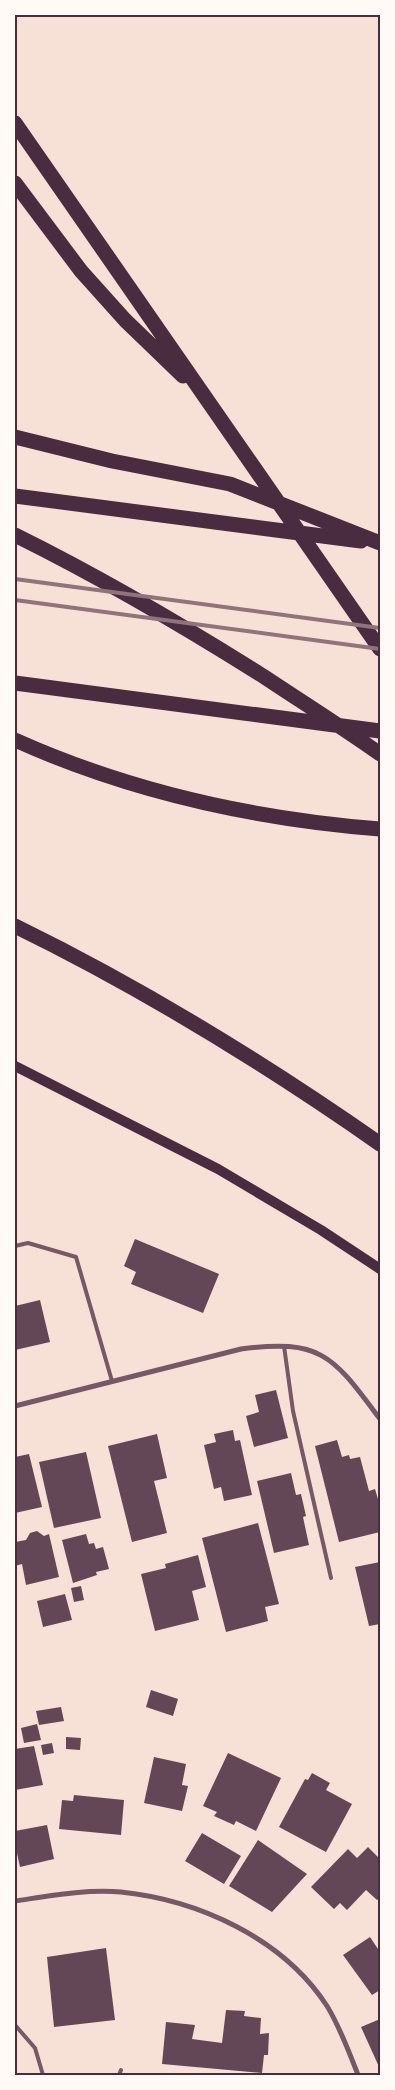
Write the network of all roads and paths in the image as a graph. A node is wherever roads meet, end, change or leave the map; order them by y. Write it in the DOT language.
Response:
graph roads {
  1 [pos="15,123"];
  2 [pos="15,183"];
  3 [pos="209,401"];
  4 [pos="15,437"];
  5 [pos="15,496"];
  6 [pos="15,535"];
  7 [pos="380,543"];
  8 [pos="380,649"];
  9 [pos="15,683"];
  10 [pos="380,731"];
  11 [pos="15,740"];
  12 [pos="380,754"];
  13 [pos="380,829"];
  14 [pos="15,926"];
  15 [pos="15,1066"];
  16 [pos="380,1144"];
  17 [pos="15,1246"];
  18 [pos="380,1270"];
  19 [pos="284,1346"];
  20 [pos="112,1381"];
  21 [pos="15,1406"];
  22 [pos="380,1418"];
  23 [pos="332,1578"];
  24 [pos="15,1901"];
  25 [pos="15,2025"];
  26 [pos="43,2075"];
  27 [pos="358,2075"];
  1 -- 3 [label="highway"];
  2 -- 3 [label="highway"];
  3 -- 8 [label="highway"];
  4 -- 7 [label="highway"];
  5 -- 7 [label="highway"];
  6 -- 12 [label="highway"];
  9 -- 10 [label="highway"];
  11 -- 13 [label="highway"];
  14 -- 16 [label="highway"];
  15 -- 18 [label="main road"];
  17 -- 20 [label="lane"];
  19 -- 20 [label="street"];
  19 -- 22 [label="street"];
  19 -- 23 [label="lane"];
  20 -- 21 [label="street"];
  24 -- 27 [label="street"];
  25 -- 26 [label="lane"];
}
